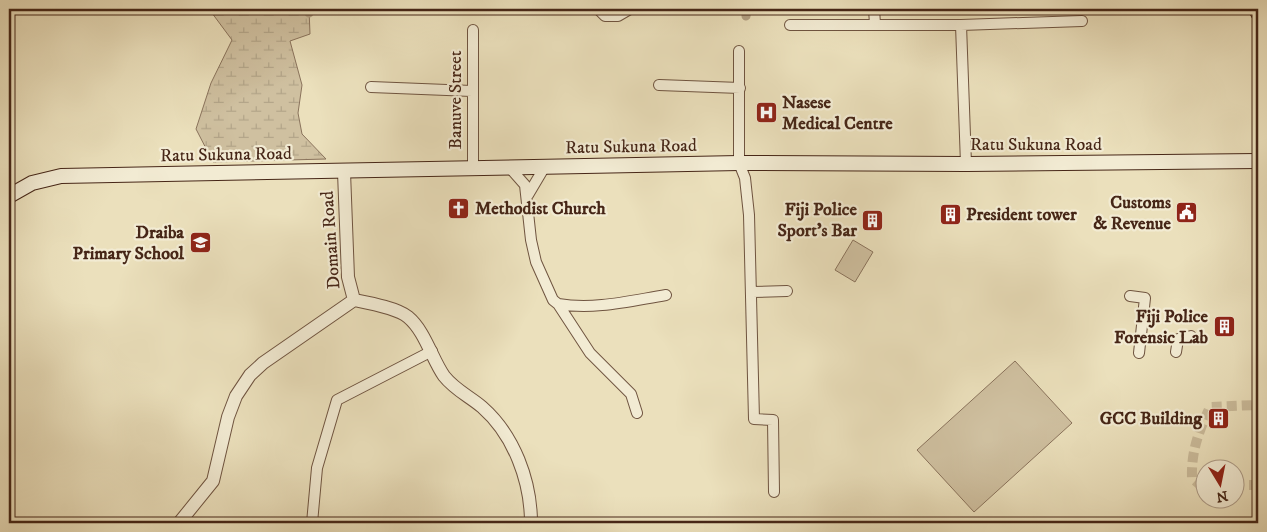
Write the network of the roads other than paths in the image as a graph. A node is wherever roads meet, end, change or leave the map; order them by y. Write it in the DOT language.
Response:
graph roads {
  1 [pos="598,9"];
  2 [pos="630,9"];
  3 [pos="874,9"];
  4 [pos="1082,21"];
  5 [pos="874,24"];
  6 [pos="790,25"];
  7 [pos="961,25"];
  8 [pos="473,30"];
  9 [pos="738,50"];
  10 [pos="659,85"];
  11 [pos="370,88"];
  12 [pos="740,88"];
  13 [pos="472,91"];
  14 [pos="1258,161"];
  15 [pos="739,164"];
  16 [pos="966,164"];
  17 [pos="510,168"];
  18 [pos="544,168"];
  19 [pos="473,169"];
  20 [pos="344,172"];
  21 [pos="528,195"];
  22 [pos="9,196"];
  23 [pos="788,291"];
  24 [pos="752,292"];
  25 [pos="666,295"];
  26 [pos="1130,296"];
  27 [pos="354,300"];
  28 [pos="558,304"];
  29 [pos="1190,336"];
  30 [pos="432,351"];
  31 [pos="1176,352"];
  32 [pos="1139,353"];
  33 [pos="637,413"];
  34 [pos="774,492"];
  35 [pos="179,523"];
  36 [pos="312,523"];
  37 [pos="531,523"];
  1 -- 2 [label="street"];
  3 -- 5 [label="street"];
  4 -- 7 [label="street"];
  5 -- 6 [label="street"];
  5 -- 7 [label="street"];
  7 -- 16 [label="street"];
  8 -- 13 [label="street, Banuve Street"];
  9 -- 12 [label="street"];
  10 -- 12 [label="street"];
  11 -- 13 [label="street"];
  12 -- 15 [label="street"];
  13 -- 19 [label="street, Banuve Street"];
  14 -- 16 [label="main road, Ratu Sukuna Road"];
  15 -- 16 [label="main road, Ratu Sukuna Road"];
  15 -- 18 [label="main road, Ratu Sukuna Road"];
  15 -- 24 [label="street"];
  17 -- 18 [label="main road, Ratu Sukuna Road"];
  17 -- 19 [label="main road, Ratu Sukuna Road"];
  17 -- 21 [label="street"];
  18 -- 21 [label="street"];
  19 -- 20 [label="main road, Ratu Sukuna Road"];
  20 -- 22 [label="main road, Ratu Sukuna Road"];
  20 -- 27 [label="street, Domain Road"];
  21 -- 28 [label="street"];
  23 -- 24 [label="street"];
  24 -- 34 [label="street"];
  25 -- 28 [label="street"];
  26 -- 32 [label="street"];
  27 -- 30 [label="street, Domain Road"];
  27 -- 35 [label="street"];
  28 -- 33 [label="street"];
  29 -- 31 [label="street"];
  30 -- 36 [label="street"];
  30 -- 37 [label="street, Domain Road"];
}
